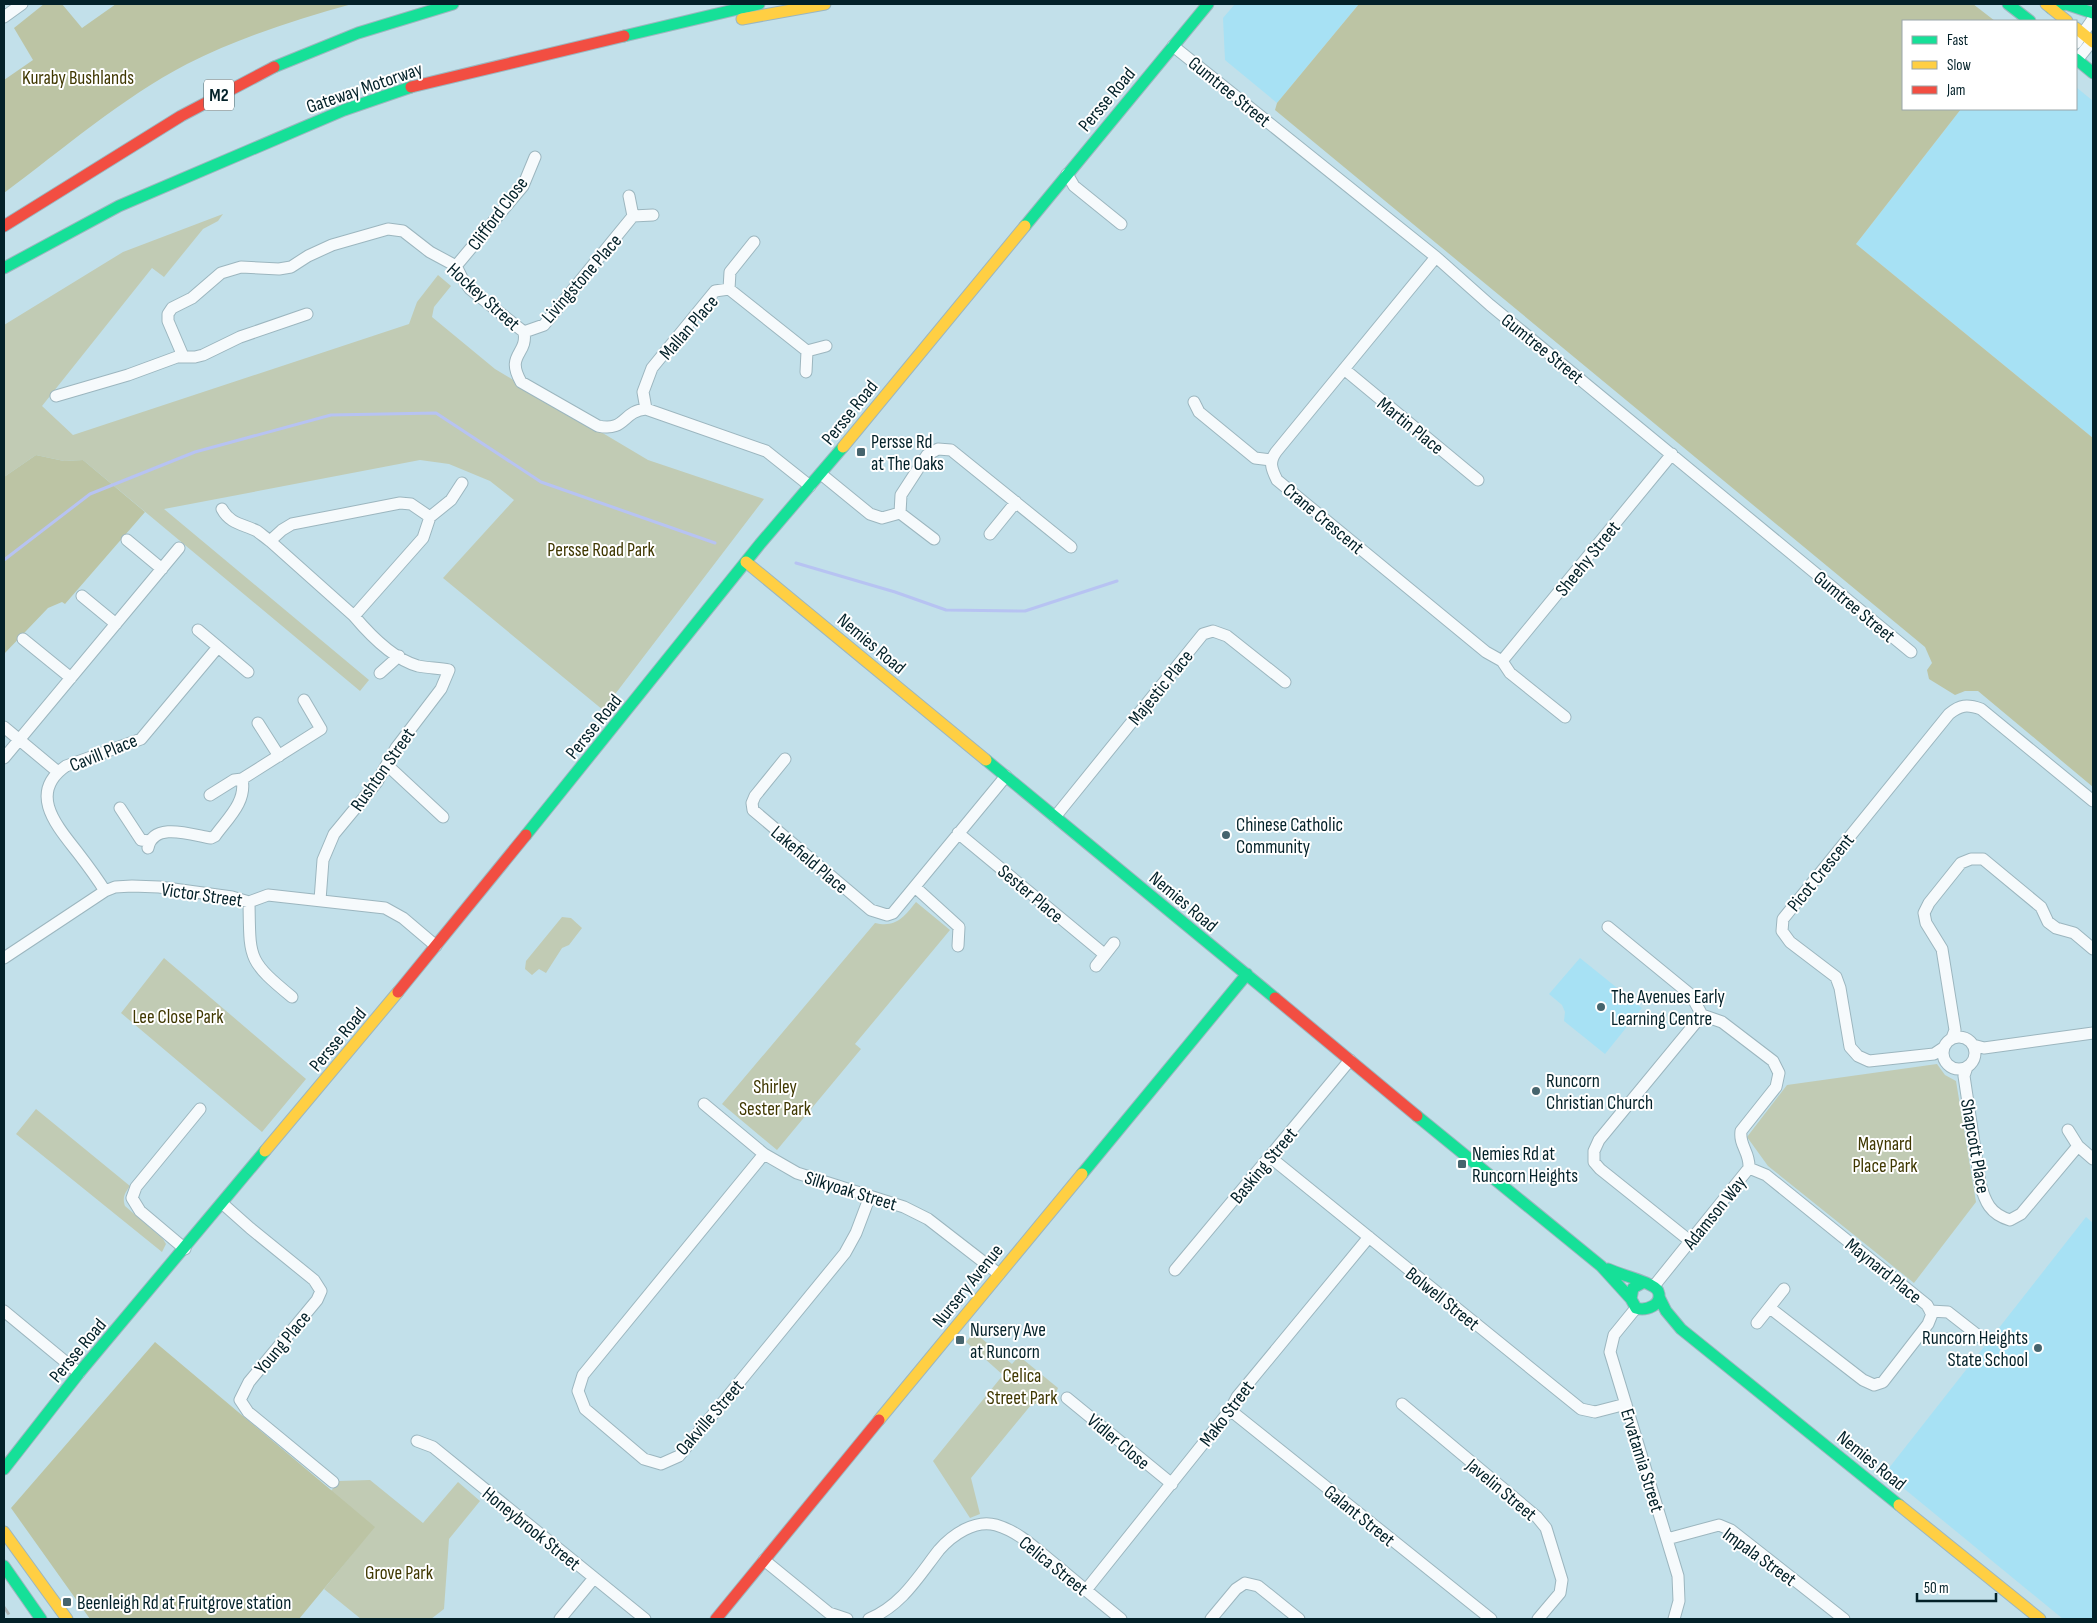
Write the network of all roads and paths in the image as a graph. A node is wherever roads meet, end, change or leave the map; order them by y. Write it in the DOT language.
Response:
graph roads {
  1 [pos="22,4"];
  2 [pos="454,4"];
  3 [pos="759,4"];
  4 [pos="825,4"];
  5 [pos="1208,4"];
  6 [pos="2008,4"];
  7 [pos="2048,6"];
  8 [pos="2093,12"];
  9 [pos="4,17"];
  10 [pos="2093,19"];
  11 [pos="2029,20"];
  12 [pos="2066,20"];
  13 [pos="640,33"];
  14 [pos="2078,35"];
  15 [pos="2093,41"];
  16 [pos="1173,46"];
  17 [pos="2077,58"];
  18 [pos="2077,60"];
  19 [pos="2093,73"];
  20 [pos="535,157"];
  21 [pos="1067,174"];
  22 [pos="629,196"];
  23 [pos="654,215"];
  24 [pos="633,216"];
  25 [pos="1121,224"];
  26 [pos="4,226"];
  27 [pos="754,242"];
  28 [pos="1436,257"];
  29 [pos="456,266"];
  30 [pos="4,268"];
  31 [pos="729,288"];
  32 [pos="306,314"];
  33 [pos="524,332"];
  34 [pos="826,346"];
  35 [pos="807,351"];
  36 [pos="183,356"];
  37 [pos="1344,369"];
  38 [pos="806,372"];
  39 [pos="56,396"];
  40 [pos="1194,402"];
  41 [pos="646,409"];
  42 [pos="1672,454"];
  43 [pos="1271,460"];
  44 [pos="821,474"];
  45 [pos="1478,480"];
  46 [pos="462,483"];
  47 [pos="810,486"];
  48 [pos="1016,502"];
  49 [pos="222,509"];
  50 [pos="900,513"];
  51 [pos="430,517"];
  52 [pos="990,534"];
  53 [pos="934,539"];
  54 [pos="127,540"];
  55 [pos="270,541"];
  56 [pos="1071,547"];
  57 [pos="179,548"];
  58 [pos="746,562"];
  59 [pos="162,569"];
  60 [pos="82,596"];
  61 [pos="354,616"];
  62 [pos="116,624"];
  63 [pos="198,630"];
  64 [pos="23,638"];
  65 [pos="218,647"];
  66 [pos="1912,652"];
  67 [pos="399,656"];
  68 [pos="1502,661"];
  69 [pos="248,672"];
  70 [pos="380,674"];
  71 [pos="71,678"];
  72 [pos="1285,682"];
  73 [pos="304,700"];
  74 [pos="1565,717"];
  75 [pos="258,723"];
  76 [pos="4,728"];
  77 [pos="19,740"];
  78 [pos="279,756"];
  79 [pos="4,758"];
  80 [pos="785,759"];
  81 [pos="387,765"];
  82 [pos="58,772"];
  83 [pos="1006,776"];
  84 [pos="242,780"];
  85 [pos="210,796"];
  86 [pos="2093,801"];
  87 [pos="120,808"];
  88 [pos="1055,816"];
  89 [pos="443,817"];
  90 [pos="958,833"];
  91 [pos="915,888"];
  92 [pos="105,891"];
  93 [pos="320,900"];
  94 [pos="249,902"];
  95 [pos="1608,926"];
  96 [pos="1114,943"];
  97 [pos="436,946"];
  98 [pos="958,946"];
  99 [pos="2093,949"];
  100 [pos="1104,954"];
  101 [pos="4,958"];
  102 [pos="1096,966"];
  103 [pos="1246,974"];
  104 [pos="292,997"];
  105 [pos="1702,1015"];
  106 [pos="2093,1033"];
  107 [pos="1956,1035"];
  108 [pos="1977,1050"];
  109 [pos="1940,1053"];
  110 [pos="1350,1060"];
  111 [pos="1963,1071"];
  112 [pos="704,1104"];
  113 [pos="200,1109"];
  114 [pos="2068,1130"];
  115 [pos="2078,1146"];
  116 [pos="764,1154"];
  117 [pos="1270,1157"];
  118 [pos="2093,1159"];
  119 [pos="1749,1168"];
  120 [pos="870,1196"];
  121 [pos="223,1204"];
  122 [pos="1368,1238"];
  123 [pos="1690,1241"];
  124 [pos="185,1249"];
  125 [pos="1601,1266"];
  126 [pos="1175,1270"];
  127 [pos="999,1274"];
  128 [pos="1652,1288"];
  129 [pos="1784,1289"];
  130 [pos="1638,1306"];
  131 [pos="1770,1308"];
  132 [pos="4,1311"];
  133 [pos="1930,1311"];
  134 [pos="1757,1324"];
  135 [pos="1681,1328"];
  136 [pos="1980,1337"];
  137 [pos="79,1373"];
  138 [pos="1067,1398"];
  139 [pos="1402,1404"];
  140 [pos="1626,1404"];
  141 [pos="1230,1410"];
  142 [pos="416,1441"];
  143 [pos="4,1469"];
  144 [pos="333,1482"];
  145 [pos="1172,1484"];
  146 [pos="4,1532"];
  147 [pos="1667,1539"];
  148 [pos="764,1560"];
  149 [pos="4,1566"];
  150 [pos="594,1578"];
  151 [pos="1086,1590"];
  152 [pos="41,1619"];
  153 [pos="66,1619"];
  154 [pos="560,1619"];
  155 [pos="645,1619"];
  156 [pos="716,1619"];
  157 [pos="847,1619"];
  158 [pos="869,1619"];
  159 [pos="1121,1619"];
  160 [pos="1210,1619"];
  161 [pos="1299,1619"];
  162 [pos="1491,1619"];
  163 [pos="1538,1619"];
  164 [pos="1674,1619"];
  165 [pos="1844,1619"];
  166 [pos="2040,1619"];
  1 -- 9 [label="street"];
  2 -- 26 [label="main road, M2"];
  3 -- 13 [label="main road, Gateway Motorway"];
  4 -- 13 [label="main road"];
  5 -- 16 [label="main road, Persse Road"];
  6 -- 11 [label="main road"];
  7 -- 8 [label="main road"];
  7 -- 12 [label="main road"];
  10 -- 14 [label="street"];
  13 -- 30 [label="main road, Gateway Motorway"];
  14 -- 15 [label="main road"];
  15 -- 17 [label="street"];
  16 -- 21 [label="main road, Persse Road"];
  16 -- 28 [label="street, Gumtree Street"];
  18 -- 19 [label="main road"];
  20 -- 29 [label="street, Clifford Close"];
  21 -- 25 [label="street"];
  21 -- 44 [label="main road, Persse Road"];
  22 -- 24 [label="street, Livingstone Place"];
  23 -- 24 [label="street, Livingstone Place"];
  24 -- 33 [label="street, Livingstone Place"];
  27 -- 31 [label="street"];
  28 -- 37 [label="street"];
  28 -- 42 [label="street, Gumtree Street"];
  29 -- 33 [label="street, Hockey Street"];
  29 -- 36 [label="street, Hockey Street"];
  31 -- 35 [label="street, Mallan Place"];
  31 -- 41 [label="street, Mallan Place"];
  32 -- 36 [label="street"];
  33 -- 41 [label="street, Hockey Street"];
  34 -- 35 [label="street"];
  35 -- 38 [label="street"];
  36 -- 39 [label="street"];
  37 -- 43 [label="street"];
  37 -- 45 [label="street, Martin Place"];
  40 -- 43 [label="street"];
  41 -- 47 [label="street"];
  42 -- 66 [label="street, Gumtree Street"];
  42 -- 68 [label="street, Sheehy Street"];
  43 -- 68 [label="street, Crane Crescent"];
  44 -- 47 [label="main road, Persse Road"];
  44 -- 50 [label="street"];
  46 -- 51 [label="street"];
  47 -- 58 [label="main road, Persse Road"];
  48 -- 50 [label="street"];
  48 -- 52 [label="street"];
  48 -- 56 [label="street"];
  49 -- 55 [label="street"];
  50 -- 53 [label="street"];
  51 -- 55 [label="street"];
  51 -- 61 [label="street"];
  54 -- 59 [label="street"];
  55 -- 61 [label="street"];
  57 -- 59 [label="street"];
  58 -- 83 [label="main road, Nemies Road"];
  58 -- 97 [label="main road, Persse Road"];
  59 -- 62 [label="street"];
  60 -- 62 [label="street"];
  61 -- 67 [label="street"];
  62 -- 71 [label="street"];
  63 -- 65 [label="street"];
  64 -- 71 [label="street"];
  65 -- 69 [label="street"];
  65 -- 82 [label="street, Cavill Place"];
  67 -- 70 [label="street"];
  67 -- 81 [label="street, Rushton Street"];
  68 -- 74 [label="street, Crane Crescent"];
  71 -- 77 [label="street"];
  72 -- 88 [label="street, Majestic Place"];
  73 -- 78 [label="street"];
  75 -- 78 [label="street"];
  76 -- 77 [label="street"];
  77 -- 79 [label="street"];
  77 -- 82 [label="street"];
  78 -- 84 [label="street"];
  80 -- 91 [label="street, Lakefield Place"];
  81 -- 89 [label="street"];
  81 -- 93 [label="street, Rushton Street"];
  82 -- 92 [label="street, Cavill Place"];
  83 -- 88 [label="main road, Nemies Road"];
  83 -- 90 [label="street, Lakefield Place"];
  84 -- 85 [label="street"];
  84 -- 87 [label="street"];
  86 -- 109 [label="street, Picot Crescent"];
  88 -- 103 [label="main road, Nemies Road"];
  90 -- 91 [label="street, Lakefield Place"];
  90 -- 100 [label="street, Sester Place"];
  91 -- 98 [label="street"];
  92 -- 94 [label="street, Victor Street"];
  92 -- 101 [label="street, Victor Street"];
  93 -- 94 [label="street, Victor Street"];
  93 -- 97 [label="street, Victor Street"];
  94 -- 104 [label="street"];
  95 -- 105 [label="street"];
  96 -- 100 [label="street"];
  97 -- 121 [label="main road, Persse Road"];
  99 -- 107 [label="street"];
  100 -- 102 [label="street"];
  103 -- 110 [label="main road, Nemies Road"];
  103 -- 127 [label="main road, Nursery Avenue"];
  105 -- 119 [label="street, Adamson Way"];
  105 -- 123 [label="street"];
  106 -- 108 [label="street"];
  107 -- 108 [label="street"];
  107 -- 109 [label="street"];
  108 -- 111 [label="street"];
  109 -- 111 [label="street"];
  110 -- 117 [label="street, Basking Street"];
  110 -- 125 [label="main road, Nemies Road"];
  111 -- 115 [label="street, Shapcott Place"];
  112 -- 116 [label="street, Silkyoak Street"];
  113 -- 124 [label="street"];
  114 -- 115 [label="street"];
  115 -- 118 [label="street"];
  116 -- 120 [label="street, Silkyoak Street"];
  116 -- 120 [label="street, Oakville Street"];
  117 -- 122 [label="street, Bolwell Street"];
  117 -- 126 [label="street, Basking Street"];
  119 -- 123 [label="street, Adamson Way"];
  119 -- 133 [label="street, Maynard Place"];
  120 -- 127 [label="street, Silkyoak Street"];
  121 -- 124 [label="main road, Persse Road"];
  121 -- 144 [label="street, Young Place"];
  122 -- 140 [label="street, Bolwell Street"];
  122 -- 141 [label="street, Mako Street"];
  123 -- 128 [label="street, Adamson Way"];
  124 -- 137 [label="main road, Persse Road"];
  125 -- 128 [label="main road, Nemies Road"];
  125 -- 130 [label="main road, Nemies Road"];
  127 -- 148 [label="main road, Nursery Avenue"];
  128 -- 130 [label="main road"];
  128 -- 130 [label="main road"];
  128 -- 135 [label="main road, Nemies Road"];
  129 -- 131 [label="street"];
  130 -- 135 [label="main road, Nemies Road"];
  130 -- 140 [label="street, Ervatamia Street"];
  131 -- 133 [label="street, Maynard Place"];
  131 -- 134 [label="street"];
  132 -- 137 [label="street"];
  133 -- 136 [label="street"];
  135 -- 166 [label="main road, Nemies Road"];
  137 -- 143 [label="main road, Persse Road"];
  138 -- 145 [label="street, Vidler Close"];
  139 -- 163 [label="street, Javelin Street"];
  140 -- 147 [label="street, Ervatamia Street"];
  141 -- 145 [label="street, Mako Street"];
  141 -- 162 [label="street, Galant Street"];
  142 -- 150 [label="street, Honeybrook Street"];
  145 -- 151 [label="street, Mako Street"];
  146 -- 153 [label="main road"];
  147 -- 164 [label="street, Ervatamia Street"];
  147 -- 165 [label="street, Impala Street"];
  148 -- 156 [label="main road, Nursery Avenue"];
  148 -- 157 [label="street"];
  149 -- 152 [label="main road"];
  150 -- 154 [label="street"];
  150 -- 155 [label="street, Honeybrook Street"];
  151 -- 158 [label="street, Celica Street"];
  151 -- 159 [label="street, Celica Street"];
  160 -- 161 [label="street"];
}
